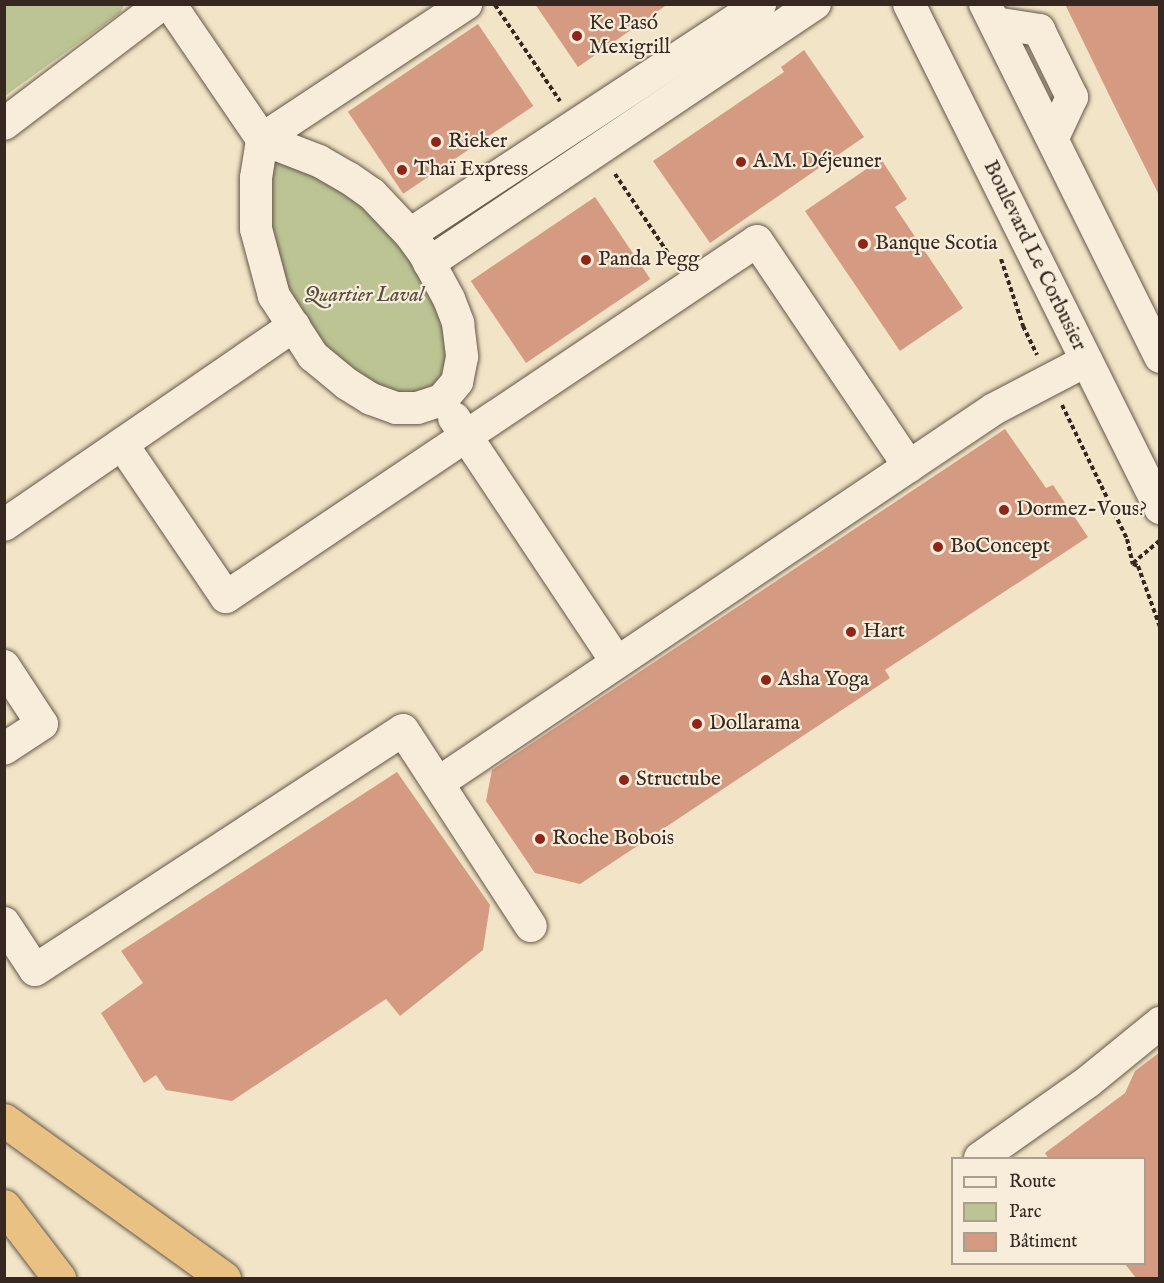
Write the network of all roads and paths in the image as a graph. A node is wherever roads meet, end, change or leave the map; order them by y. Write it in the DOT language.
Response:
graph roads {
  1 [pos="162,4"];
  2 [pos="170,4"];
  3 [pos="466,4"];
  4 [pos="815,4"];
  5 [pos="909,4"];
  6 [pos="768,12"];
  7 [pos="990,14"];
  8 [pos="4,123"];
  9 [pos="262,139"];
  10 [pos="410,234"];
  11 [pos="429,263"];
  12 [pos="294,327"];
  13 [pos="1160,357"];
  14 [pos="1086,361"];
  15 [pos="442,400"];
  16 [pos="1065,409"];
  17 [pos="466,436"];
  18 [pos="122,444"];
  19 [pos="909,466"];
  20 [pos="1160,508"];
  21 [pos="4,525"];
  22 [pos="1160,540"];
  23 [pos="1133,564"];
  24 [pos="1160,627"];
  25 [pos="617,662"];
  26 [pos="4,666"];
  27 [pos="4,749"];
  28 [pos="438,783"];
  29 [pos="4,923"];
  30 [pos="531,926"];
  31 [pos="1160,1023"];
  32 [pos="4,1120"];
  33 [pos="981,1157"];
  34 [pos="4,1206"];
  35 [pos="59,1278"];
  36 [pos="224,1278"];
  1 -- 8 [label="street"];
  2 -- 9 [label="street"];
  3 -- 9 [label="street"];
  4 -- 6 [label="street"];
  5 -- 14 [label="street, Boulevard Le Corbusier"];
  6 -- 10 [label="street"];
  6 -- 11 [label="street"];
  7 -- 13 [label="street"];
  9 -- 10 [label="street"];
  9 -- 12 [label="street"];
  10 -- 11 [label="street"];
  11 -- 15 [label="street"];
  12 -- 15 [label="street"];
  12 -- 18 [label="street"];
  14 -- 19 [label="street"];
  14 -- 20 [label="street, Boulevard Le Corbusier"];
  15 -- 17 [label="street"];
  16 -- 23 [label="path"];
  17 -- 18 [label="street"];
  17 -- 19 [label="street"];
  17 -- 25 [label="street"];
  18 -- 21 [label="street"];
  19 -- 25 [label="street"];
  22 -- 23 [label="path"];
  23 -- 24 [label="path"];
  25 -- 28 [label="street"];
  26 -- 27 [label="street"];
  28 -- 29 [label="street"];
  28 -- 30 [label="street"];
  31 -- 33 [label="street"];
  32 -- 36 [label="highway"];
  34 -- 35 [label="highway"];
}
